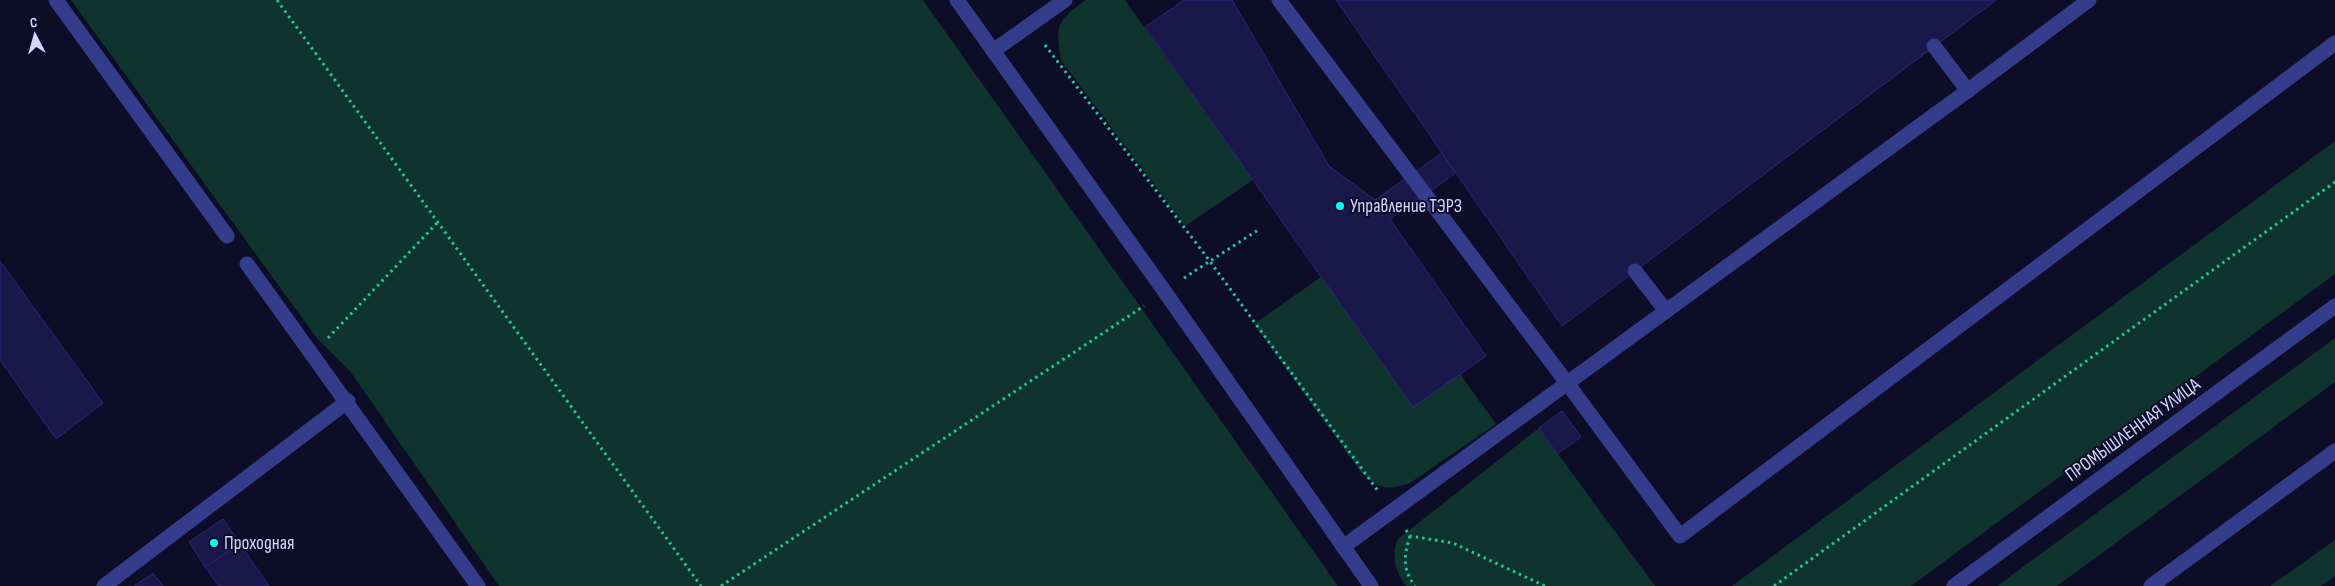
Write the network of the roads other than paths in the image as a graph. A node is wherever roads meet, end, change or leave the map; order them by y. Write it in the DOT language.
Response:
graph roads {
  1 [pos="56,0"];
  2 [pos="957,0"];
  3 [pos="1066,0"];
  4 [pos="1279,0"];
  5 [pos="2089,0"];
  6 [pos="2335,43"];
  7 [pos="1934,46"];
  8 [pos="993,51"];
  9 [pos="1968,91"];
  10 [pos="227,236"];
  11 [pos="248,264"];
  12 [pos="1635,270"];
  13 [pos="2335,306"];
  14 [pos="1666,311"];
  15 [pos="1568,383"];
  16 [pos="348,402"];
  17 [pos="2335,451"];
  18 [pos="1343,547"];
  19 [pos="104,586"];
  20 [pos="478,586"];
  21 [pos="1370,586"];
  22 [pos="1954,586"];
  23 [pos="2151,586"];
  1 -- 10 [label="street"];
  2 -- 8 [label="street"];
  3 -- 8 [label="street"];
  4 -- 15 [label="street"];
  5 -- 9 [label="street"];
  6 -- 15 [label="street"];
  7 -- 9 [label="street"];
  8 -- 18 [label="street"];
  9 -- 14 [label="street"];
  11 -- 16 [label="street"];
  12 -- 14 [label="street"];
  13 -- 22 [label="street, ПРОМЫШЛЕННАЯ УЛИЦА"];
  14 -- 15 [label="street"];
  15 -- 18 [label="street"];
  16 -- 19 [label="street"];
  16 -- 20 [label="street"];
  17 -- 23 [label="street"];
  18 -- 21 [label="street"];
}
